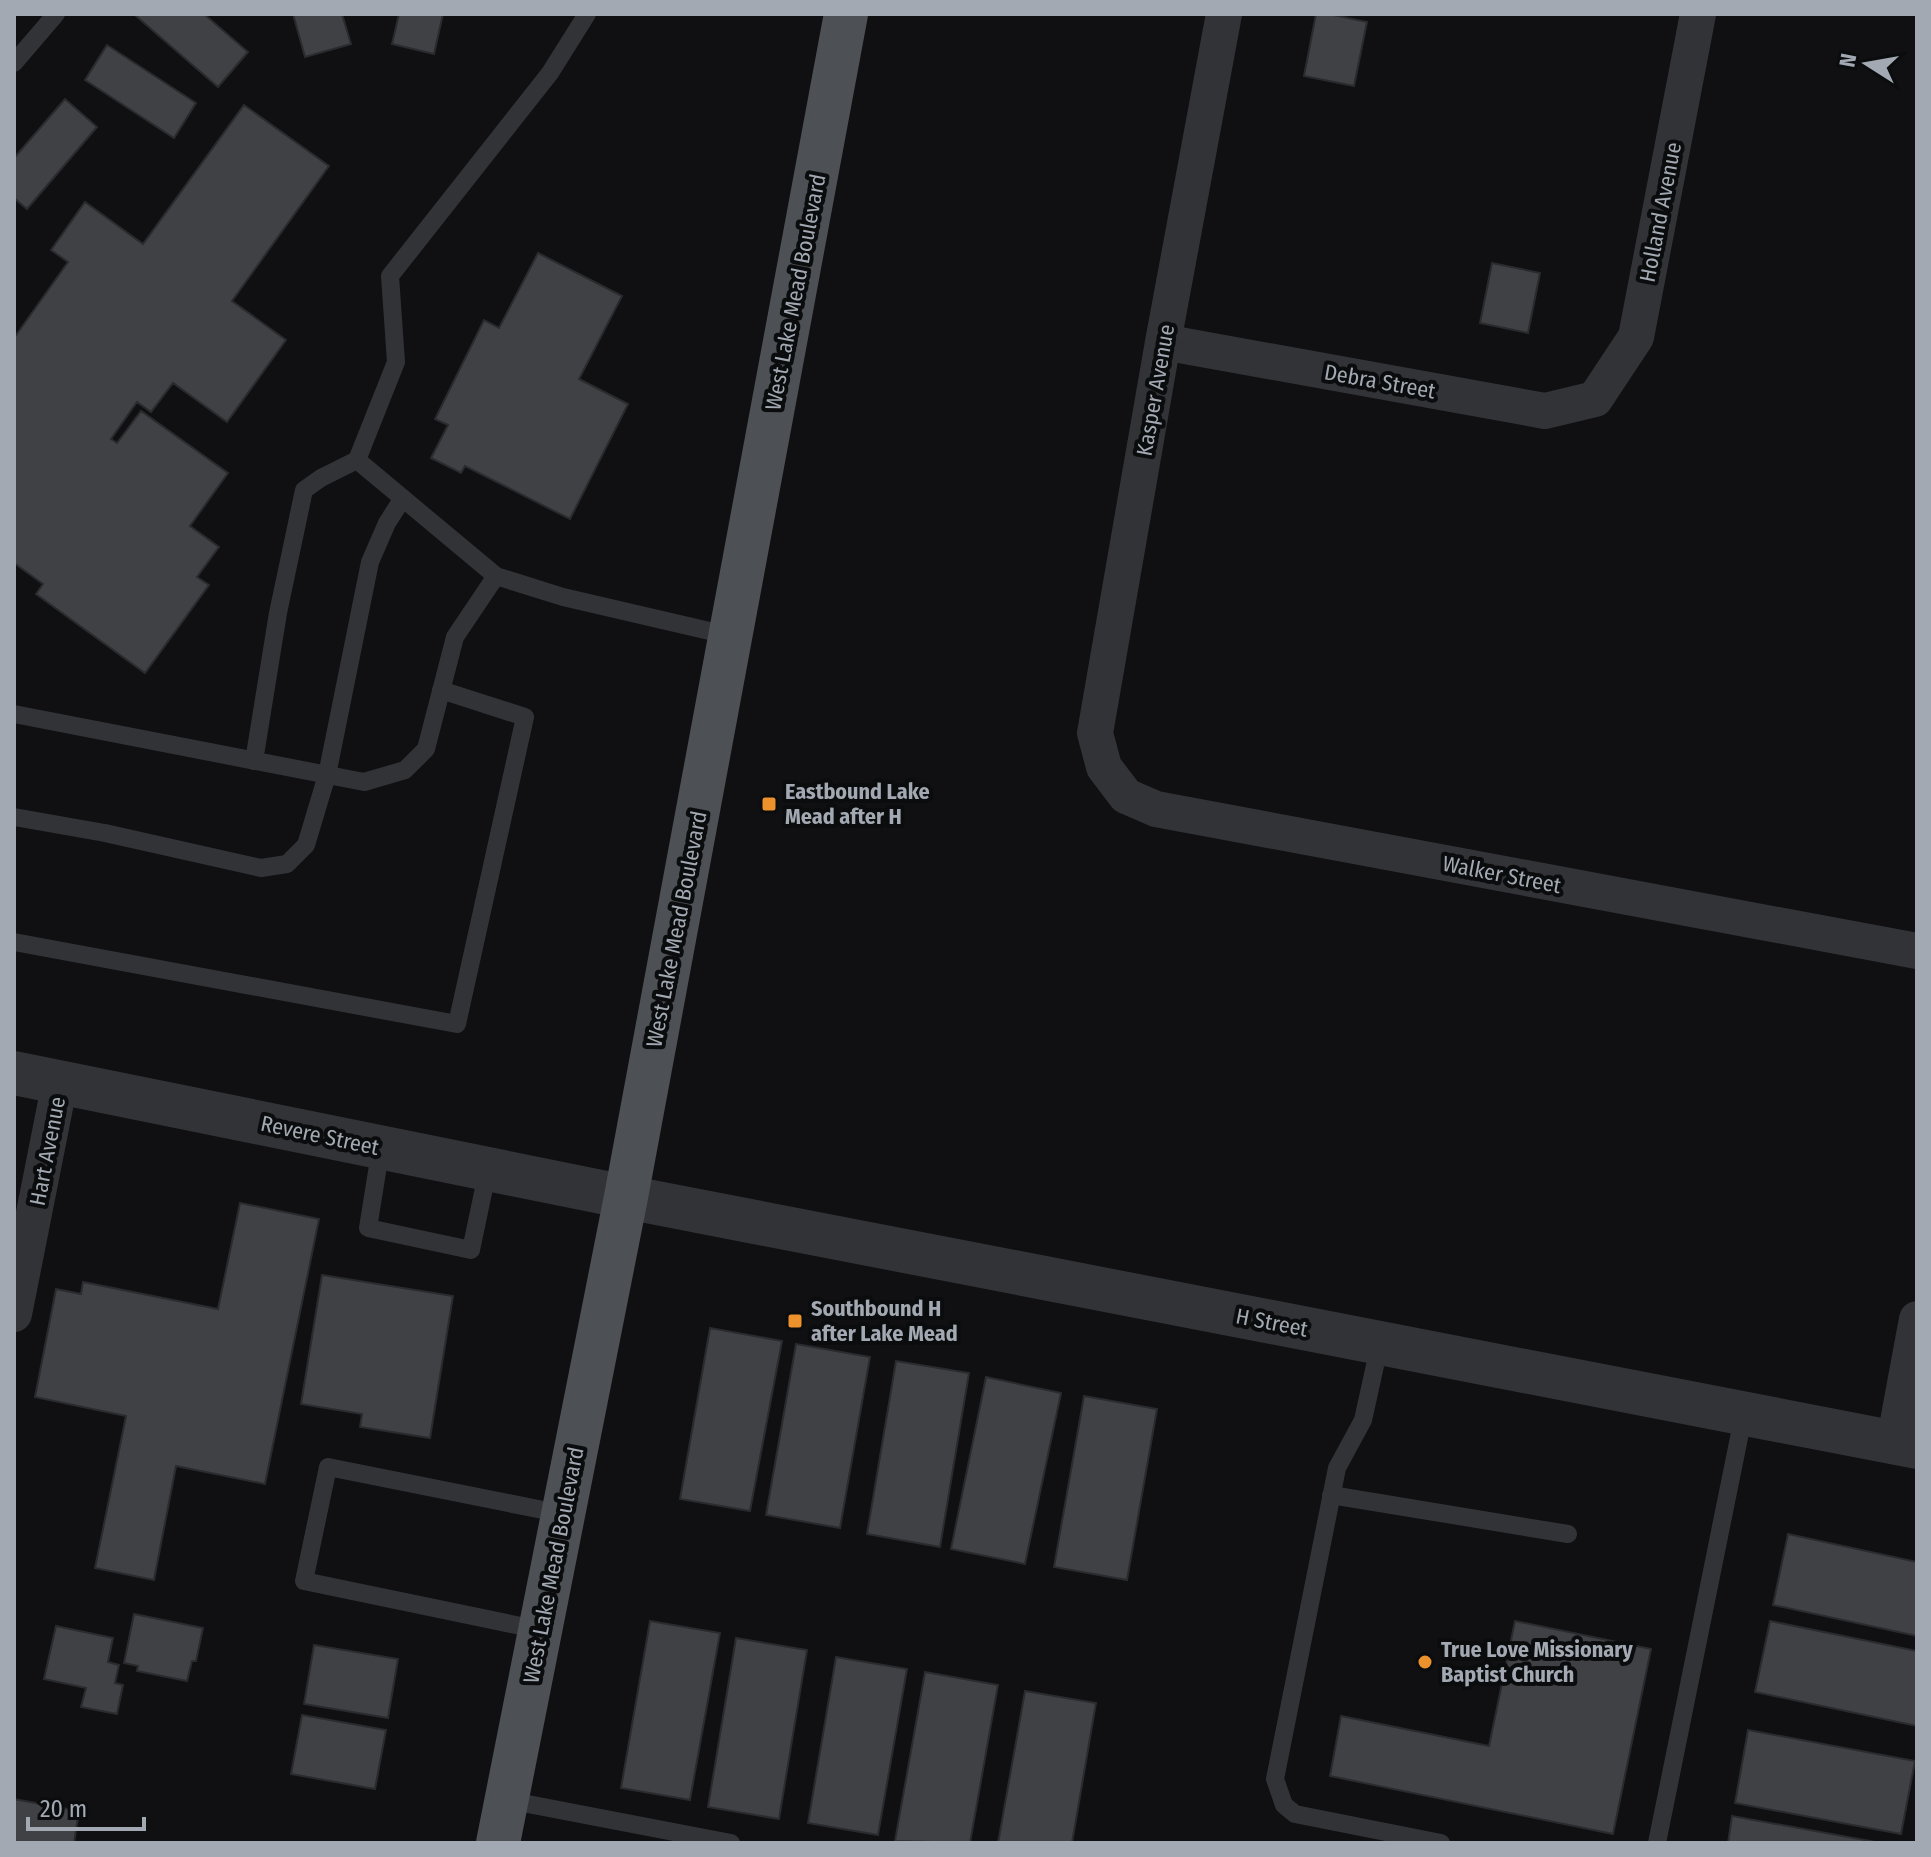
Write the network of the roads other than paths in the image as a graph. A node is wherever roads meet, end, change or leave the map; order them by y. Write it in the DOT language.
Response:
graph roads {
  1 [pos="56,14"];
  2 [pos="587,14"];
  3 [pos="846,14"];
  4 [pos="1224,14"];
  5 [pos="1698,14"];
  6 [pos="14,63"];
  7 [pos="1163,342"];
  8 [pos="1595,399"];
  9 [pos="357,460"];
  10 [pos="403,498"];
  11 [pos="496,576"];
  12 [pos="731,636"];
  13 [pos="441,690"];
  14 [pos="14,714"];
  15 [pos="254,761"];
  16 [pos="1104,767"];
  17 [pos="327,775"];
  18 [pos="14,817"];
  19 [pos="14,942"];
  20 [pos="1917,951"];
  21 [pos="14,1073"];
  22 [pos="60,1082"];
  23 [pos="381,1147"];
  24 [pos="488,1169"];
  25 [pos="626,1197"];
  26 [pos="14,1314"];
  27 [pos="1917,1319"];
  28 [pos="1380,1343"];
  29 [pos="1744,1413"];
  30 [pos="1906,1445"];
  31 [pos="1331,1495"];
  32 [pos="563,1514"];
  33 [pos="1568,1534"];
  34 [pos="540,1630"];
  35 [pos="507,1800"];
  36 [pos="498,1843"];
  37 [pos="731,1843"];
  38 [pos="1441,1843"];
  39 [pos="1657,1843"];
  1 -- 6 [label="lane"];
  2 -- 9 [label="lane"];
  3 -- 12 [label="main road, West Lake Mead Boulevard"];
  4 -- 7 [label="street, Kasper Avenue"];
  5 -- 8 [label="street, Holland Avenue"];
  7 -- 8 [label="street, Debra Street"];
  7 -- 16 [label="street, Kasper Avenue"];
  9 -- 10 [label="lane"];
  9 -- 15 [label="lane"];
  10 -- 11 [label="lane"];
  10 -- 17 [label="lane"];
  11 -- 12 [label="lane"];
  11 -- 13 [label="lane"];
  12 -- 25 [label="main road, West Lake Mead Boulevard"];
  13 -- 17 [label="lane"];
  13 -- 19 [label="lane"];
  14 -- 15 [label="lane"];
  15 -- 17 [label="lane"];
  16 -- 20 [label="street, Walker Street"];
  17 -- 18 [label="lane"];
  21 -- 22 [label="street, Revere Street"];
  22 -- 23 [label="street, Revere Street"];
  22 -- 26 [label="street, Hart Avenue"];
  23 -- 24 [label="street, Revere Street"];
  23 -- 24 [label="lane"];
  24 -- 25 [label="street, Revere Street"];
  25 -- 28 [label="street, H Street"];
  25 -- 32 [label="main road, West Lake Mead Boulevard"];
  27 -- 30 [label="street"];
  28 -- 29 [label="street, H Street"];
  28 -- 31 [label="lane"];
  29 -- 30 [label="street, H Street"];
  29 -- 39 [label="lane"];
  31 -- 33 [label="lane"];
  31 -- 38 [label="lane"];
  32 -- 34 [label="main road, West Lake Mead Boulevard"];
  32 -- 34 [label="lane"];
  34 -- 35 [label="main road, West Lake Mead Boulevard"];
  35 -- 36 [label="main road, West Lake Mead Boulevard"];
  35 -- 37 [label="lane"];
}
